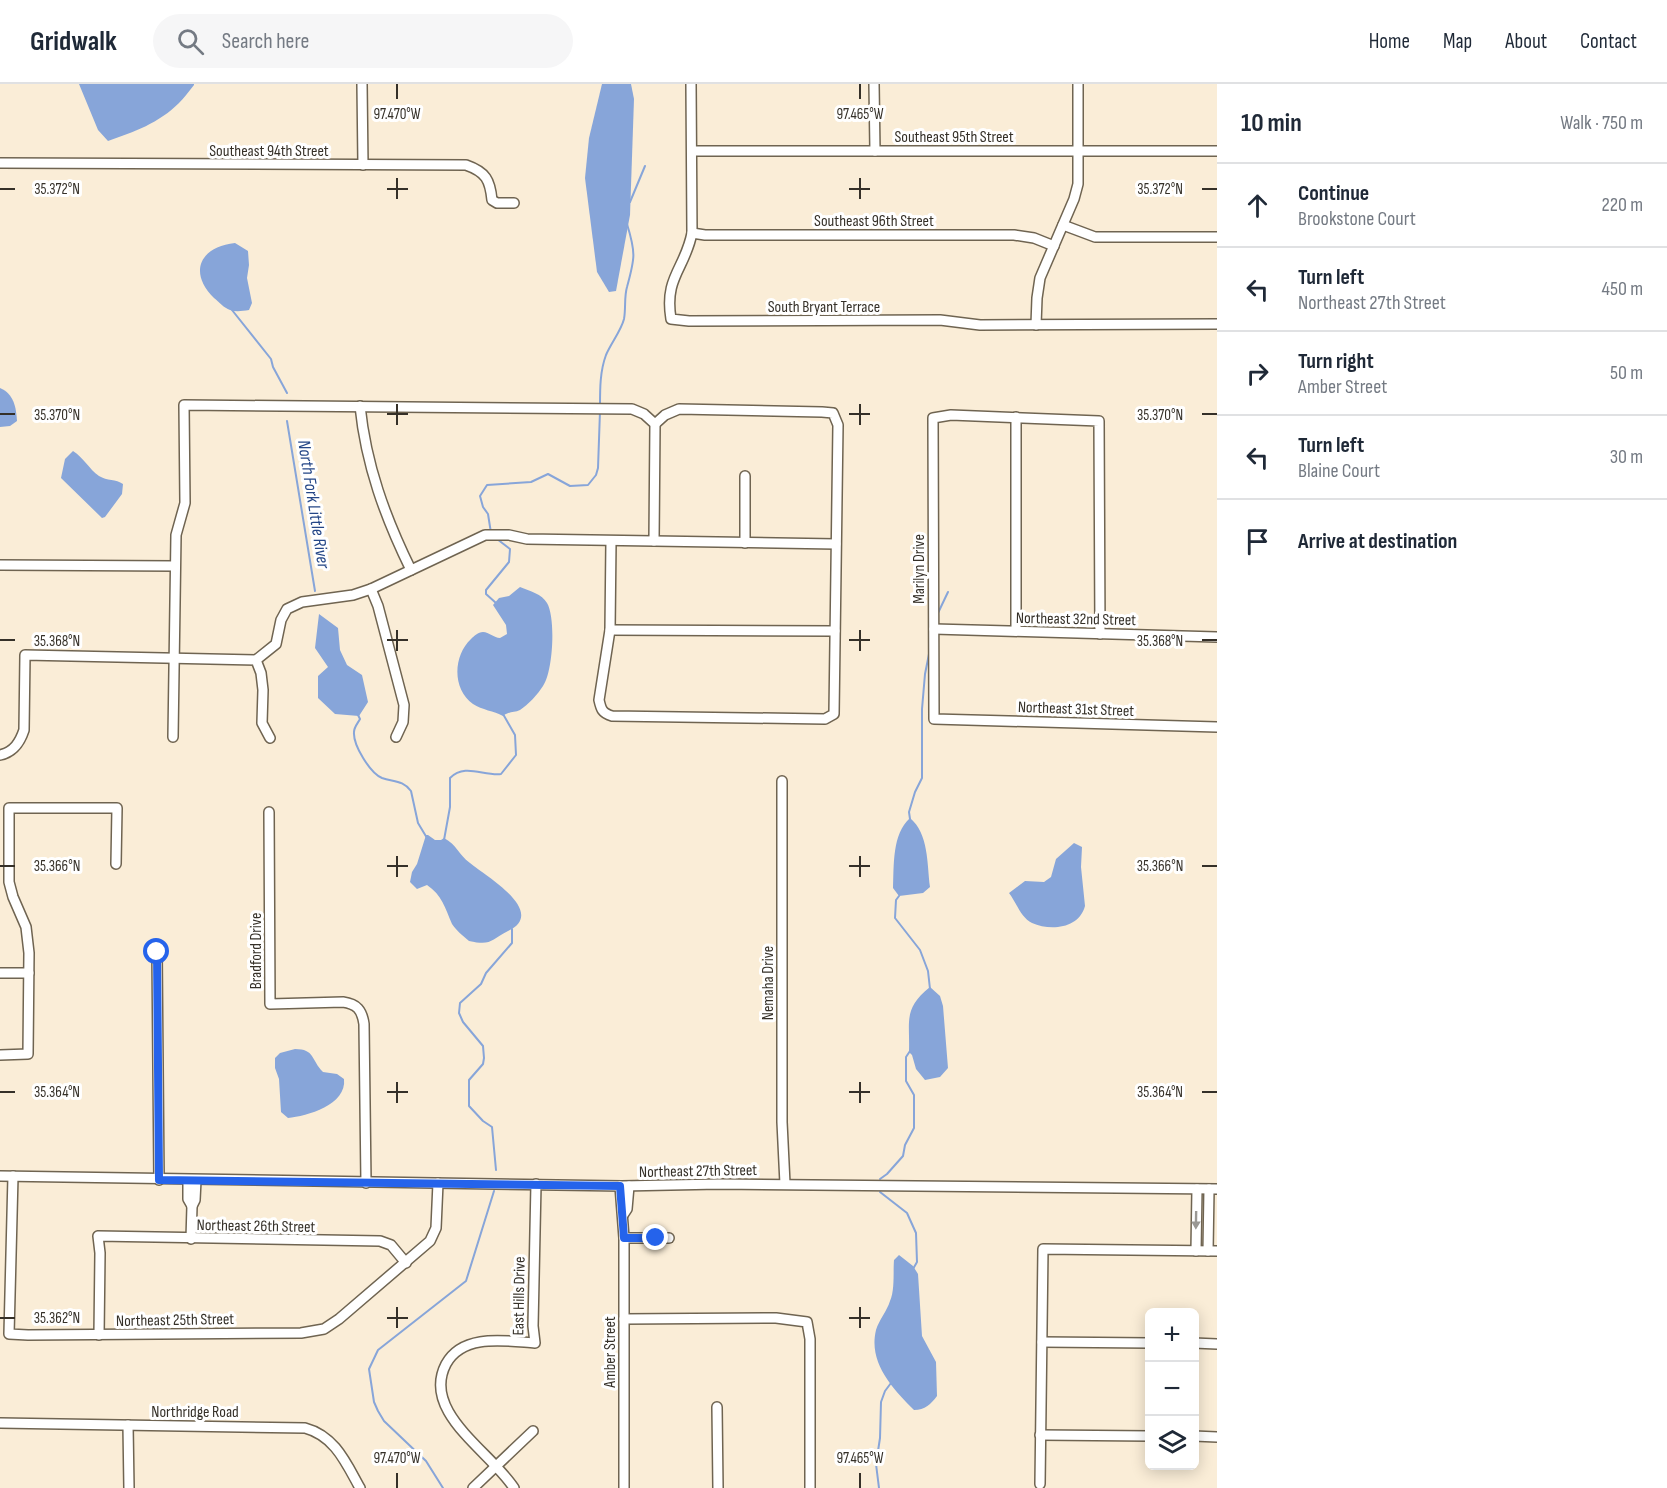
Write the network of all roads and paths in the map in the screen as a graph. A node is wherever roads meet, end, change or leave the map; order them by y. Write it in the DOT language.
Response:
graph roads {
  1 [pos="362,84"];
  2 [pos="691,84"];
  3 [pos="874,84"];
  4 [pos="1078,84"];
  5 [pos="874,151"];
  6 [pos="1079,151"];
  7 [pos="1217,151"];
  8 [pos="692,152"];
  9 [pos="0,163"];
  10 [pos="363,165"];
  11 [pos="514,203"];
  12 [pos="1063,225"];
  13 [pos="692,233"];
  14 [pos="1217,237"];
  15 [pos="1054,246"];
  16 [pos="1217,324"];
  17 [pos="1036,325"];
  18 [pos="360,406"];
  19 [pos="1016,417"];
  20 [pos="655,424"];
  21 [pos="745,476"];
  22 [pos="611,541"];
  23 [pos="654,541"];
  24 [pos="745,543"];
  25 [pos="836,544"];
  26 [pos="0,565"];
  27 [pos="175,566"];
  28 [pos="411,570"];
  29 [pos="371,590"];
  30 [pos="934,629"];
  31 [pos="610,630"];
  32 [pos="835,631"];
  33 [pos="1016,632"];
  34 [pos="1100,634"];
  35 [pos="1217,637"];
  36 [pos="175,658"];
  37 [pos="256,660"];
  38 [pos="934,719"];
  39 [pos="1217,727"];
  40 [pos="173,737"];
  41 [pos="396,737"];
  42 [pos="270,738"];
  43 [pos="0,755"];
  44 [pos="782,781"];
  45 [pos="269,812"];
  46 [pos="116,864"];
  47 [pos="157,952"];
  48 [pos="0,973"];
  49 [pos="29,973"];
  50 [pos="0,1055"];
  51 [pos="0,1176"];
  52 [pos="13,1176"];
  53 [pos="159,1180"];
  54 [pos="192,1180"];
  55 [pos="366,1183"];
  56 [pos="438,1183"];
  57 [pos="536,1184"];
  58 [pos="785,1184"];
  59 [pos="625,1186"];
  60 [pos="1197,1189"];
  61 [pos="1213,1189"];
  62 [pos="624,1238"];
  63 [pos="669,1238"];
  64 [pos="191,1239"];
  65 [pos="1196,1251"];
  66 [pos="1212,1251"];
  67 [pos="406,1263"];
  68 [pos="624,1319"];
  69 [pos="99,1335"];
  70 [pos="1042,1342"];
  71 [pos="1145,1343"];
  72 [pos="1199,1343"];
  73 [pos="1217,1344"];
  74 [pos="717,1407"];
  75 [pos="0,1423"];
  76 [pos="128,1425"];
  77 [pos="533,1431"];
  78 [pos="1040,1435"];
  79 [pos="1145,1436"];
  80 [pos="1199,1436"];
  81 [pos="1217,1437"];
  82 [pos="496,1466"];
  83 [pos="1040,1484"];
  84 [pos="129,1488"];
  85 [pos="360,1488"];
  86 [pos="473,1488"];
  87 [pos="514,1488"];
  88 [pos="624,1488"];
  89 [pos="718,1488"];
  90 [pos="810,1488"];
  1 -- 10 [label="street"];
  2 -- 8 [label="street, South Bryant Terrace"];
  3 -- 5 [label="street"];
  4 -- 6 [label="street"];
  5 -- 6 [label="street, Southeast 95th Street"];
  5 -- 8 [label="street, Southeast 95th Street"];
  6 -- 7 [label="street, Southeast 95th Street"];
  6 -- 12 [label="street"];
  8 -- 13 [label="street, South Bryant Terrace"];
  9 -- 10 [label="street, Southeast 94th Street"];
  10 -- 11 [label="street, Southeast 94th Street"];
  12 -- 14 [label="street"];
  12 -- 15 [label="street"];
  13 -- 15 [label="street, Southeast 96th Street"];
  13 -- 17 [label="street, South Bryant Terrace"];
  15 -- 17 [label="street"];
  16 -- 17 [label="street, South Bryant Terrace"];
  18 -- 20 [label="street"];
  18 -- 27 [label="street"];
  18 -- 28 [label="street"];
  19 -- 30 [label="street, Marilyn Drive"];
  19 -- 33 [label="street"];
  19 -- 34 [label="street"];
  20 -- 23 [label="street"];
  20 -- 25 [label="street"];
  21 -- 24 [label="street"];
  22 -- 23 [label="street"];
  22 -- 28 [label="street"];
  22 -- 31 [label="street"];
  23 -- 24 [label="street"];
  24 -- 25 [label="street"];
  25 -- 32 [label="street"];
  26 -- 27 [label="street"];
  27 -- 36 [label="street"];
  28 -- 29 [label="street"];
  29 -- 37 [label="street"];
  29 -- 41 [label="street"];
  30 -- 33 [label="street, Northeast 32nd Street"];
  30 -- 38 [label="street, Marilyn Drive"];
  31 -- 32 [label="street"];
  31 -- 32 [label="street"];
  33 -- 34 [label="street, Northeast 32nd Street"];
  34 -- 35 [label="street, Northeast 32nd Street"];
  36 -- 37 [label="street"];
  36 -- 40 [label="street"];
  36 -- 43 [label="street"];
  37 -- 42 [label="street"];
  38 -- 39 [label="street, Northeast 31st Street"];
  44 -- 58 [label="street, Nemaha Drive"];
  45 -- 55 [label="street, Bradford Drive"];
  46 -- 49 [label="street"];
  47 -- 53 [label="street"];
  48 -- 49 [label="street"];
  49 -- 50 [label="street"];
  51 -- 52 [label="street, Northeast 27th Street"];
  52 -- 53 [label="street, Northeast 27th Street"];
  52 -- 69 [label="street, Northeast 25th Street"];
  53 -- 54 [label="street, Northeast 27th Street"];
  54 -- 55 [label="street, Northeast 27th Street"];
  54 -- 64 [label="street"];
  55 -- 56 [label="street, Northeast 27th Street"];
  56 -- 57 [label="street, Northeast 27th Street"];
  56 -- 67 [label="street, Northeast 25th Street"];
  57 -- 59 [label="street, Northeast 27th Street"];
  57 -- 82 [label="street, East Hills Drive"];
  58 -- 59 [label="street, Northeast 27th Street"];
  58 -- 60 [label="street, Northeast 27th Street"];
  59 -- 62 [label="street, Amber Street"];
  60 -- 61 [label="street, Northeast 27th Street"];
  60 -- 65 [label="street, one-way"];
  61 -- 66 [label="street"];
  62 -- 63 [label="street"];
  62 -- 68 [label="street, Amber Street"];
  64 -- 67 [label="street, Northeast 26th Street"];
  64 -- 69 [label="street, Northeast 26th Street"];
  65 -- 66 [label="street"];
  65 -- 70 [label="street"];
  67 -- 69 [label="street, Northeast 25th Street"];
  68 -- 88 [label="street, Amber Street"];
  68 -- 90 [label="street"];
  70 -- 71 [label="street"];
  70 -- 78 [label="street"];
  72 -- 73 [label="street"];
  74 -- 89 [label="street"];
  75 -- 76 [label="street, Northridge Road"];
  76 -- 84 [label="street"];
  76 -- 85 [label="street, Northridge Road"];
  77 -- 82 [label="street"];
  78 -- 79 [label="street"];
  78 -- 83 [label="street"];
  80 -- 81 [label="street"];
  82 -- 86 [label="street"];
  82 -- 87 [label="street, East Hills Drive"];
}
